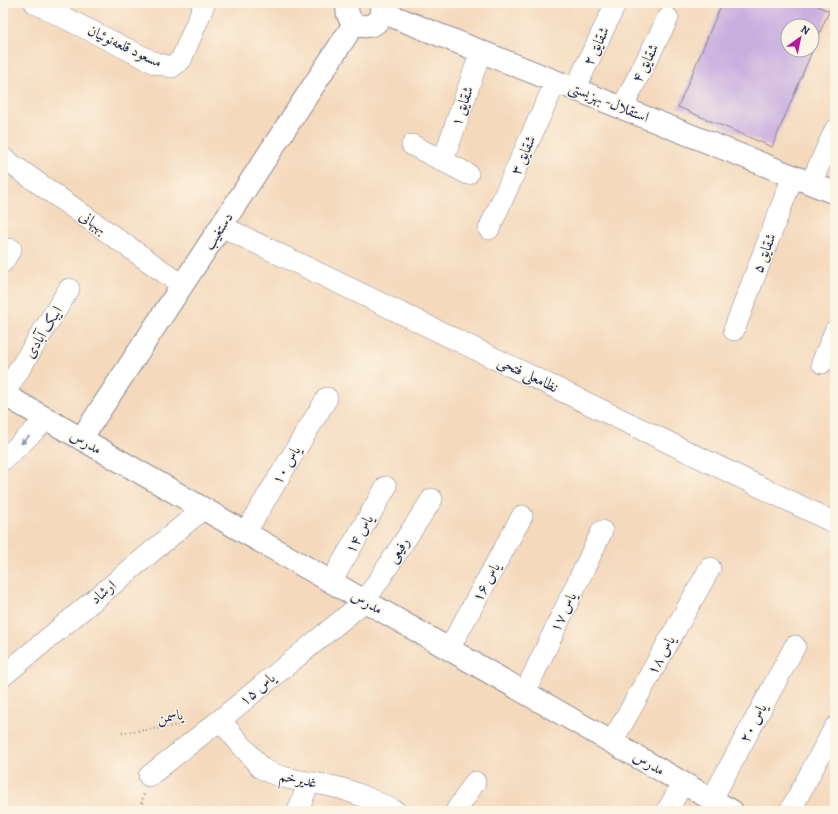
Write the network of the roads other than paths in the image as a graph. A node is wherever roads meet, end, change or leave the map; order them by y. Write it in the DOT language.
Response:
graph roads {
  1 [pos="35,3"];
  2 [pos="205,3"];
  3 [pos="348,3"];
  4 [pos="616,3"];
  5 [pos="382,8"];
  6 [pos="668,18"];
  7 [pos="354,24"];
  8 [pos="481,51"];
  9 [pos="566,85"];
  10 [pos="622,108"];
  11 [pos="835,130"];
  12 [pos="412,145"];
  13 [pos="3,158"];
  14 [pos="443,161"];
  15 [pos="468,174"];
  16 [pos="802,180"];
  17 [pos="835,193"];
  18 [pos="221,226"];
  19 [pos="489,229"];
  20 [pos="182,285"];
  21 [pos="69,290"];
  22 [pos="734,330"];
  23 [pos="835,332"];
  24 [pos="822,363"];
  25 [pos="4,394"];
  26 [pos="327,398"];
  27 [pos="47,419"];
  28 [pos="81,439"];
  29 [pos="3,460"];
  30 [pos="386,487"];
  31 [pos="432,499"];
  32 [pos="203,509"];
  33 [pos="522,516"];
  34 [pos="835,523"];
  35 [pos="602,531"];
  36 [pos="246,533"];
  37 [pos="710,568"];
  38 [pos="331,582"];
  39 [pos="364,601"];
  40 [pos="795,646"];
  41 [pos="449,649"];
  42 [pos="3,676"];
  43 [pos="524,692"];
  44 [pos="220,720"];
  45 [pos="835,727"];
  46 [pos="612,742"];
  47 [pos="149,776"];
  48 [pos="310,782"];
  49 [pos="476,782"];
  50 [pos="683,783"];
  51 [pos="712,799"];
  52 [pos="298,811"];
  53 [pos="395,811"];
  54 [pos="456,811"];
  55 [pos="667,811"];
  56 [pos="732,811"];
  57 [pos="790,811"];
  1 -- 2 [label="street, مسعود قلعه‌نوئیان"];
  3 -- 7 [label="street"];
  4 -- 9 [label="street, شقایق ۲"];
  5 -- 7 [label="street"];
  5 -- 8 [label="street, استقلال- بهزیستی"];
  6 -- 10 [label="street, شقایق ۴"];
  7 -- 18 [label="street, دستغیب"];
  8 -- 9 [label="street, استقلال- بهزیستی"];
  8 -- 14 [label="street, شقایق ۱"];
  9 -- 10 [label="street, استقلال- بهزیستی"];
  9 -- 19 [label="street, شقایق ۳"];
  10 -- 16 [label="street, استقلال- بهزیستی"];
  11 -- 16 [label="street, شقایق ۵"];
  12 -- 14 [label="street"];
  13 -- 20 [label="street, بهبهانی"];
  14 -- 15 [label="street"];
  16 -- 17 [label="street, استقلال- بهزیستی"];
  16 -- 22 [label="street, شقایق ۵"];
  18 -- 20 [label="street, دستغیب"];
  18 -- 34 [label="street, نظامعلی فتحی"];
  20 -- 28 [label="street, دستغیب"];
  21 -- 25 [label="street, ایبک آبادی"];
  23 -- 24 [label="street"];
  25 -- 27 [label="street, مدرس"];
  26 -- 36 [label="street, یاس ۱۰"];
  27 -- 28 [label="street, مدرس"];
  27 -- 29 [label="street, one-way"];
  28 -- 32 [label="street, مدرس"];
  30 -- 38 [label="street, یاس ۱۴"];
  31 -- 39 [label="street, رفیعی"];
  32 -- 36 [label="street, مدرس"];
  32 -- 42 [label="street, ارشاد"];
  33 -- 41 [label="street, یاس ۱۶"];
  35 -- 43 [label="street, یاس ۱۷"];
  36 -- 38 [label="street, مدرس"];
  37 -- 46 [label="street, یاس ۱۸"];
  38 -- 39 [label="street, مدرس"];
  39 -- 41 [label="street, مدرس"];
  39 -- 44 [label="street, یاس ۱۵"];
  40 -- 51 [label="street, یاس ۲۰"];
  41 -- 43 [label="street, مدرس"];
  43 -- 46 [label="street, مدرس"];
  44 -- 47 [label="street, یاس ۱۵"];
  44 -- 48 [label="street, غدیرخم"];
  45 -- 57 [label="street"];
  46 -- 50 [label="street, مدرس"];
  48 -- 52 [label="street"];
  48 -- 53 [label="street, غدیرخم"];
  49 -- 54 [label="street"];
  50 -- 51 [label="street, مدرس"];
  50 -- 55 [label="street"];
  51 -- 56 [label="street, مدرس"];
}
